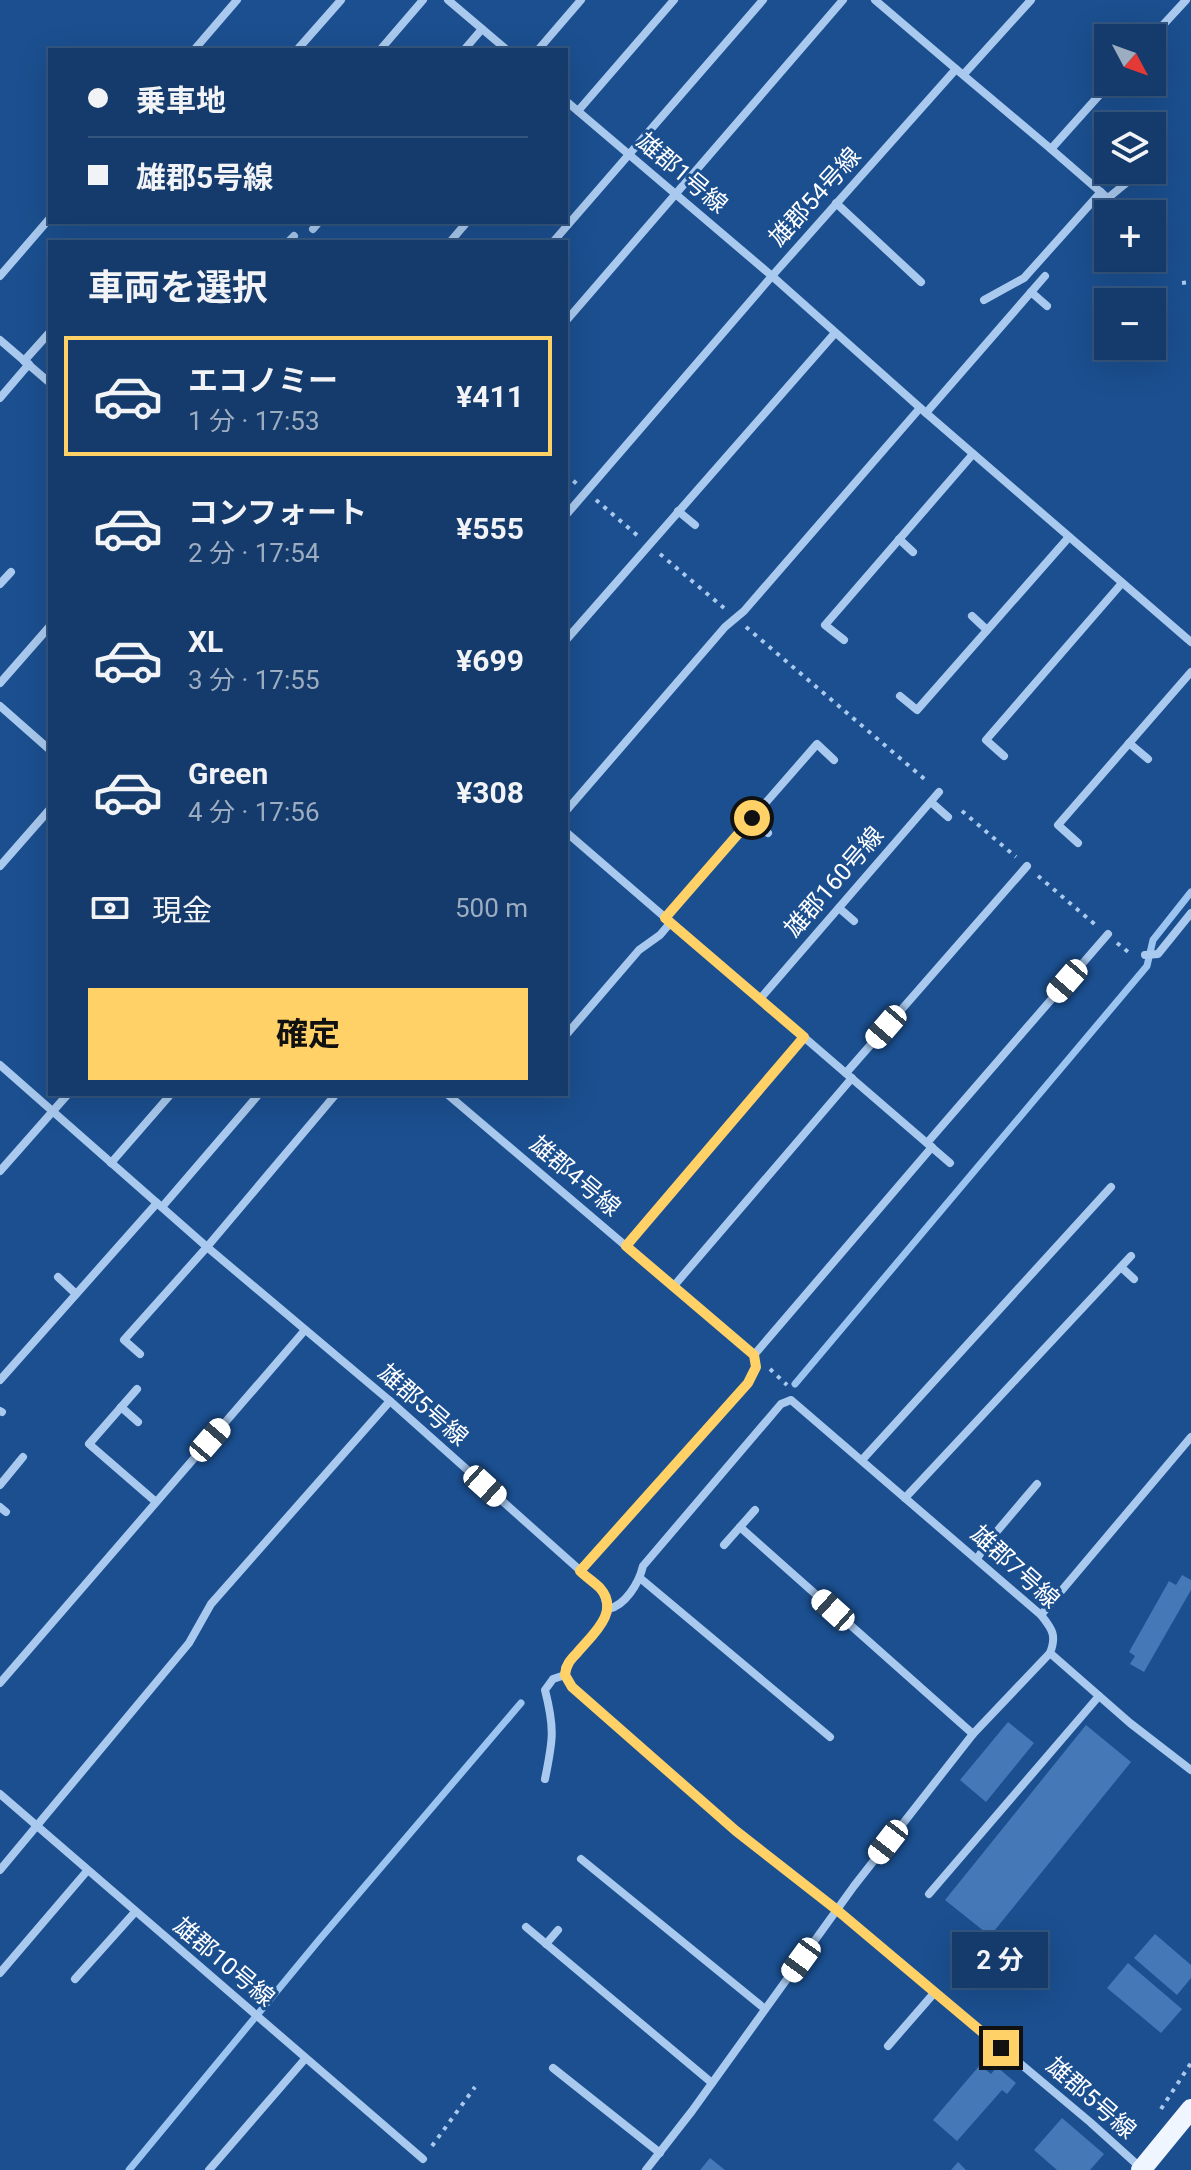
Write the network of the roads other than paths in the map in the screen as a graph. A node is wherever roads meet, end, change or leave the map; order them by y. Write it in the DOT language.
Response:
graph roads {
  1 [pos="237,0"];
  2 [pos="341,0"];
  3 [pos="423,0"];
  4 [pos="448,0"];
  5 [pos="581,0"];
  6 [pos="674,0"];
  7 [pos="763,0"];
  8 [pos="843,0"];
  9 [pos="875,0"];
  10 [pos="1031,0"];
  11 [pos="1186,0"];
  12 [pos="1164,24"];
  13 [pos="482,29"];
  14 [pos="196,48"];
  15 [pos="299,48"];
  16 [pos="382,48"];
  17 [pos="466,48"];
  18 [pos="505,48"];
  19 [pos="540,48"];
  20 [pos="956,69"];
  21 [pos="964,74"];
  22 [pos="1098,96"];
  23 [pos="568,105"];
  24 [pos="578,111"];
  25 [pos="1051,149"];
  26 [pos="629,154"];
  27 [pos="1121,184"];
  28 [pos="675,193"];
  29 [pos="1104,195"];
  30 [pos="1110,200"];
  31 [pos="836,203"];
  32 [pos="48,220"];
  33 [pos="465,224"];
  34 [pos="452,240"];
  35 [pos="555,240"];
  36 [pos="0,276"];
  37 [pos="772,276"];
  38 [pos="1045,276"];
  39 [pos="921,282"];
  40 [pos="1031,292"];
  41 [pos="984,300"];
  42 [pos="1047,306"];
  43 [pos="568,319"];
  44 [pos="835,333"];
  45 [pos="48,334"];
  46 [pos="0,340"];
  47 [pos="26,362"];
  48 [pos="48,381"];
  49 [pos="0,398"];
  50 [pos="923,411"];
  51 [pos="973,454"];
  52 [pos="678,511"];
  53 [pos="568,513"];
  54 [pos="695,525"];
  55 [pos="1069,537"];
  56 [pos="899,539"];
  57 [pos="913,552"];
  58 [pos="11,572"];
  59 [pos="1122,583"];
  60 [pos="0,584"];
  61 [pos="972,616"];
  62 [pos="48,628"];
  63 [pos="987,630"];
  64 [pos="568,638"];
  65 [pos="844,640"];
  66 [pos="1191,642"];
  67 [pos="1191,672"];
  68 [pos="0,683"];
  69 [pos="900,696"];
  70 [pos="0,706"];
  71 [pos="1129,743"];
  72 [pos="48,748"];
  73 [pos="1004,756"];
  74 [pos="1148,759"];
  75 [pos="834,760"];
  76 [pos="939,792"];
  77 [pos="931,802"];
  78 [pos="568,809"];
  79 [pos="48,811"];
  80 [pos="948,817"];
  81 [pos="752,818"];
  82 [pos="768,833"];
  83 [pos="568,834"];
  84 [pos="1078,843"];
  85 [pos="0,866"];
  86 [pos="1027,866"];
  87 [pos="839,908"];
  88 [pos="1191,913"];
  89 [pos="668,920"];
  90 [pos="854,921"];
  91 [pos="1108,934"];
  92 [pos="1145,955"];
  93 [pos="760,999"];
  94 [pos="568,1033"];
  95 [pos="804,1037"];
  96 [pos="0,1065"];
  97 [pos="849,1075"];
  98 [pos="66,1096"];
  99 [pos="169,1096"];
  100 [pos="257,1096"];
  101 [pos="334,1096"];
  102 [pos="449,1096"];
  103 [pos="52,1112"];
  104 [pos="930,1145"];
  105 [pos="111,1163"];
  106 [pos="950,1163"];
  107 [pos="0,1171"];
  108 [pos="1111,1187"];
  109 [pos="160,1205"];
  110 [pos="626,1246"];
  111 [pos="207,1247"];
  112 [pos="1131,1256"];
  113 [pos="1121,1267"];
  114 [pos="58,1277"];
  115 [pos="1134,1279"];
  116 [pos="673,1287"];
  117 [pos="76,1294"];
  118 [pos="305,1330"];
  119 [pos="140,1354"];
  120 [pos="754,1355"];
  121 [pos="0,1380"];
  122 [pos="137,1389"];
  123 [pos="390,1401"];
  124 [pos="121,1407"];
  125 [pos="138,1422"];
  126 [pos="1191,1437"];
  127 [pos="23,1457"];
  128 [pos="862,1460"];
  129 [pos="1037,1484"];
  130 [pos="0,1485"];
  131 [pos="905,1498"];
  132 [pos="156,1502"];
  133 [pos="755,1510"];
  134 [pos="740,1527"];
  135 [pos="724,1545"];
  136 [pos="977,1559"];
  137 [pos="580,1571"];
  138 [pos="640,1578"];
  139 [pos="608,1609"];
  140 [pos="1041,1615"];
  141 [pos="1050,1653"];
  142 [pos="565,1675"];
  143 [pos="0,1683"];
  144 [pos="1099,1696"];
  145 [pos="973,1734"];
  146 [pos="830,1737"];
  147 [pos="1191,1770"];
  148 [pos="545,1779"];
  149 [pos="0,1794"];
  150 [pos="36,1827"];
  151 [pos="581,1859"];
  152 [pos="0,1870"];
  153 [pos="87,1871"];
  154 [pos="929,1894"];
  155 [pos="837,1910"];
  156 [pos="135,1912"];
  157 [pos="526,1927"];
  158 [pos="558,1930"];
  159 [pos="546,1944"];
  160 [pos="0,1973"];
  161 [pos="75,1979"];
  162 [pos="935,1992"];
  163 [pos="765,2009"];
  164 [pos="888,2046"];
  165 [pos="305,2059"];
  166 [pos="553,2068"];
  167 [pos="712,2083"];
  168 [pos="1191,2109"];
  169 [pos="660,2153"];
  170 [pos="423,2159"];
  171 [pos="209,2170"];
  172 [pos="646,2170"];
  173 [pos="1141,2170"];
  1 -- 14 [label="street"];
  2 -- 15 [label="street"];
  3 -- 16 [label="street"];
  4 -- 13 [label="street"];
  5 -- 19 [label="street"];
  6 -- 24 [label="street"];
  7 -- 26 [label="street"];
  8 -- 28 [label="street"];
  9 -- 20 [label="street"];
  10 -- 21 [label="street"];
  11 -- 12 [label="street"];
  13 -- 17 [label="street"];
  13 -- 18 [label="street"];
  20 -- 21 [label="street"];
  20 -- 31 [label="street, 雄郡54号線"];
  21 -- 25 [label="street"];
  22 -- 25 [label="street"];
  23 -- 24 [label="street, 雄郡1号線"];
  24 -- 26 [label="street, 雄郡1号線"];
  25 -- 29 [label="street"];
  26 -- 28 [label="street, 雄郡1号線"];
  26 -- 35 [label="street"];
  27 -- 29 [label="street"];
  28 -- 37 [label="street, 雄郡1号線"];
  28 -- 43 [label="street"];
  29 -- 30 [label="street"];
  29 -- 41 [label="street"];
  31 -- 37 [label="street, 雄郡54号線"];
  31 -- 39 [label="street"];
  32 -- 36 [label="street"];
  33 -- 34 [label="street"];
  37 -- 44 [label="street, 雄郡1号線"];
  37 -- 53 [label="street, 雄郡54号線"];
  38 -- 40 [label="street"];
  40 -- 42 [label="street"];
  40 -- 50 [label="street"];
  44 -- 50 [label="street, 雄郡1号線"];
  44 -- 52 [label="street"];
  45 -- 47 [label="street"];
  46 -- 47 [label="street"];
  47 -- 48 [label="street"];
  47 -- 49 [label="street"];
  50 -- 51 [label="street, 雄郡1号線"];
  50 -- 78 [label="street"];
  51 -- 55 [label="street, 雄郡1号線"];
  51 -- 56 [label="street"];
  52 -- 54 [label="street"];
  52 -- 64 [label="street"];
  55 -- 59 [label="street, 雄郡1号線"];
  55 -- 63 [label="street"];
  56 -- 57 [label="street"];
  56 -- 65 [label="street"];
  58 -- 60 [label="street"];
  59 -- 66 [label="street, 雄郡1号線"];
  59 -- 73 [label="street"];
  61 -- 63 [label="street"];
  62 -- 68 [label="street"];
  63 -- 69 [label="street"];
  67 -- 71 [label="street"];
  70 -- 72 [label="street"];
  71 -- 74 [label="street"];
  71 -- 84 [label="street"];
  75 -- 81 [label="street"];
  76 -- 77 [label="street, 雄郡160号線"];
  77 -- 80 [label="street"];
  77 -- 87 [label="street, 雄郡160号線"];
  79 -- 85 [label="street"];
  81 -- 82 [label="street"];
  81 -- 89 [label="street"];
  83 -- 89 [label="street"];
  86 -- 97 [label="street"];
  87 -- 90 [label="street"];
  87 -- 93 [label="street, 雄郡160号線"];
  88 -- 92 [label="street"];
  89 -- 93 [label="street"];
  89 -- 94 [label="street"];
  91 -- 104 [label="street"];
  93 -- 95 [label="street"];
  95 -- 97 [label="street"];
  95 -- 110 [label="street"];
  96 -- 103 [label="street, 雄郡5号線"];
  97 -- 104 [label="street"];
  97 -- 116 [label="street"];
  98 -- 103 [label="street"];
  99 -- 105 [label="street"];
  100 -- 109 [label="street"];
  101 -- 111 [label="street"];
  102 -- 110 [label="street, 雄郡4号線"];
  103 -- 105 [label="street, 雄郡5号線"];
  103 -- 107 [label="street"];
  104 -- 106 [label="street"];
  104 -- 120 [label="street"];
  105 -- 109 [label="street, 雄郡5号線"];
  108 -- 128 [label="street"];
  109 -- 111 [label="street, 雄郡5号線"];
  109 -- 117 [label="street"];
  110 -- 116 [label="street, 雄郡4号線"];
  111 -- 118 [label="street, 雄郡5号線"];
  111 -- 119 [label="street"];
  112 -- 113 [label="street"];
  113 -- 115 [label="street"];
  113 -- 131 [label="street"];
  114 -- 117 [label="street"];
  116 -- 120 [label="street, 雄郡4号線"];
  117 -- 121 [label="street"];
  118 -- 123 [label="street, 雄郡5号線"];
  118 -- 132 [label="street"];
  120 -- 137 [label="street"];
  122 -- 124 [label="street"];
  123 -- 137 [label="street, 雄郡5号線"];
  123 -- 150 [label="street"];
  124 -- 125 [label="street"];
  124 -- 132 [label="street"];
  126 -- 140 [label="street"];
  127 -- 130 [label="street"];
  128 -- 131 [label="street, 雄郡7号線"];
  128 -- 138 [label="street, 雄郡7号線"];
  129 -- 136 [label="street"];
  131 -- 136 [label="street, 雄郡7号線"];
  132 -- 143 [label="street"];
  133 -- 134 [label="street"];
  134 -- 135 [label="street"];
  134 -- 145 [label="street"];
  136 -- 140 [label="street, 雄郡7号線"];
  137 -- 139 [label="street, 雄郡5号線"];
  138 -- 139 [label="street"];
  138 -- 146 [label="street"];
  139 -- 142 [label="street"];
  140 -- 141 [label="street, 雄郡7号線"];
  141 -- 144 [label="street"];
  141 -- 145 [label="street"];
  142 -- 148 [label="street"];
  142 -- 155 [label="street, 雄郡5号線"];
  144 -- 147 [label="street"];
  144 -- 154 [label="street"];
  145 -- 155 [label="street"];
  149 -- 150 [label="street, 雄郡10号線"];
  150 -- 152 [label="street"];
  150 -- 153 [label="street, 雄郡10号線"];
  151 -- 163 [label="street"];
  153 -- 156 [label="street, 雄郡10号線"];
  153 -- 160 [label="street"];
  155 -- 162 [label="street, 雄郡5号線"];
  155 -- 163 [label="street"];
  156 -- 161 [label="street"];
  156 -- 165 [label="street, 雄郡10号線"];
  157 -- 159 [label="street"];
  158 -- 159 [label="street"];
  159 -- 167 [label="street"];
  162 -- 164 [label="street"];
  162 -- 173 [label="street, 雄郡5号線"];
  163 -- 167 [label="street"];
  165 -- 170 [label="street, 雄郡10号線"];
  165 -- 171 [label="street"];
  166 -- 169 [label="street"];
  167 -- 169 [label="street"];
  168 -- 173 [label="main road"];
  169 -- 172 [label="street"];
}
